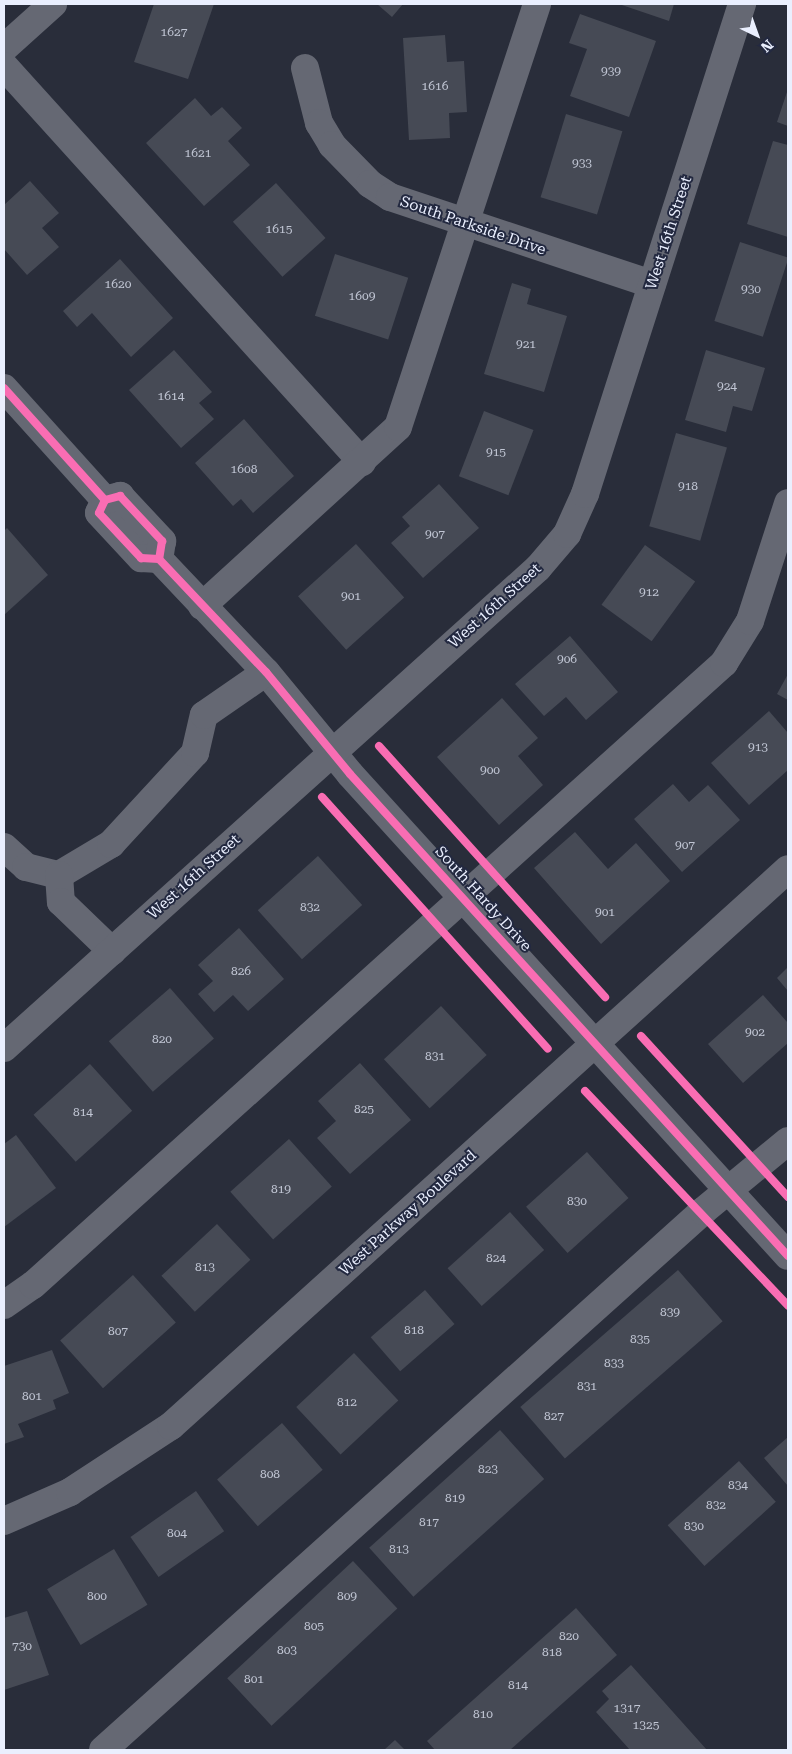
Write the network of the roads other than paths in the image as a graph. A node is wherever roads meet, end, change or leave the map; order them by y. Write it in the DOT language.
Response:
graph roads {
  1 [pos="53,4"];
  2 [pos="537,4"];
  3 [pos="742,4"];
  4 [pos="4,48"];
  5 [pos="4,66"];
  6 [pos="305,68"];
  7 [pos="465,225"];
  8 [pos="652,284"];
  9 [pos="4,388"];
  10 [pos="362,462"];
  11 [pos="788,503"];
  12 [pos="202,606"];
  13 [pos="266,672"];
  14 [pos="334,752"];
  15 [pos="4,847"];
  16 [pos="788,869"];
  17 [pos="59,875"];
  18 [pos="464,899"];
  19 [pos="112,951"];
  20 [pos="596,1044"];
  21 [pos="4,1048"];
  22 [pos="788,1141"];
  23 [pos="729,1191"];
  24 [pos="788,1256"];
  25 [pos="4,1305"];
  26 [pos="4,1521"];
  27 [pos="103,1750"];
  1 -- 4 [label="street"];
  2 -- 7 [label="street"];
  3 -- 8 [label="street, West 16th Street"];
  5 -- 10 [label="street"];
  6 -- 7 [label="street, South Parkside Drive"];
  7 -- 8 [label="street, South Parkside Drive"];
  7 -- 10 [label="street"];
  8 -- 14 [label="street, West 16th Street"];
  9 -- 12 [label="street, South Hardy Drive"];
  10 -- 12 [label="street"];
  11 -- 18 [label="street"];
  12 -- 13 [label="street, South Hardy Drive"];
  13 -- 14 [label="street, South Hardy Drive"];
  13 -- 17 [label="street"];
  14 -- 18 [label="street, South Hardy Drive"];
  14 -- 19 [label="street, West 16th Street"];
  15 -- 17 [label="street"];
  16 -- 20 [label="street, West Parkway Boulevard"];
  17 -- 19 [label="street"];
  18 -- 20 [label="street, South Hardy Drive"];
  18 -- 25 [label="street"];
  19 -- 21 [label="street, West 16th Street"];
  20 -- 23 [label="street, South Hardy Drive"];
  20 -- 26 [label="street, West Parkway Boulevard"];
  22 -- 23 [label="street"];
  23 -- 24 [label="street, South Hardy Drive"];
  23 -- 27 [label="street"];
}
